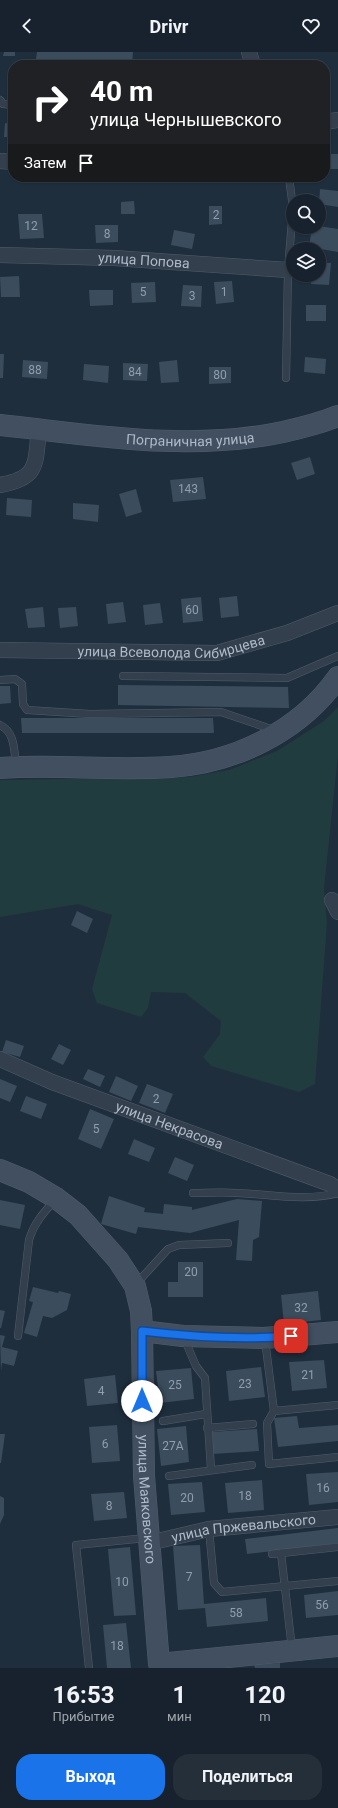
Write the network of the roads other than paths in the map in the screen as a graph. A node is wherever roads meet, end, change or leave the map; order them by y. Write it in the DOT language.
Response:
graph roads {
  1 [pos="0,100"];
  2 [pos="8,104"];
  3 [pos="290,182"];
  4 [pos="290,242"];
  5 [pos="0,255"];
  6 [pos="286,270"];
  7 [pos="288,282"];
  8 [pos="286,378"];
  9 [pos="338,416"];
  10 [pos="0,424"];
  11 [pos="40,429"];
  12 [pos="0,485"];
  13 [pos="338,613"];
  14 [pos="0,650"];
  15 [pos="338,656"];
  16 [pos="123,676"];
  17 [pos="338,678"];
  18 [pos="0,680"];
  19 [pos="0,725"];
  20 [pos="280,732"];
  21 [pos="8,767"];
  22 [pos="0,1059"];
  23 [pos="0,1170"];
  24 [pos="338,1192"];
  25 [pos="193,1193"];
  26 [pos="56,1198"];
  27 [pos="228,1243"];
  28 [pos="134,1286"];
  29 [pos="142,1331"];
  30 [pos="338,1332"];
  31 [pos="18,1336"];
  32 [pos="183,1336"];
  33 [pos="264,1338"];
  34 [pos="338,1405"];
  35 [pos="274,1411"];
  36 [pos="206,1414"];
  37 [pos="164,1421"];
  38 [pos="253,1424"];
  39 [pos="207,1428"];
  40 [pos="338,1457"];
  41 [pos="252,1465"];
  42 [pos="210,1469"];
  43 [pos="169,1476"];
  44 [pos="338,1517"];
  45 [pos="209,1529"];
  46 [pos="149,1541"];
  47 [pos="338,1547"];
  48 [pos="281,1553"];
  49 [pos="272,1554"];
  50 [pos="338,1581"];
  51 [pos="284,1586"];
  52 [pos="338,1646"];
  53 [pos="293,1651"];
  54 [pos="159,1666"];
  55 [pos="89,1668"];
  1 -- 2 [label="lane"];
  3 -- 4 [label="lane"];
  5 -- 6 [label="street, улица Попова"];
  7 -- 8 [label="lane"];
  9 -- 11 [label="main road, Пограничная улица"];
  10 -- 11 [label="main road, Пограничная улица"];
  11 -- 12 [label="street"];
  13 -- 14 [label="street, улица Всеволода Сибирцева"];
  15 -- 16 [label="lane"];
  17 -- 20 [label="main road"];
  18 -- 20 [label="lane"];
  19 -- 21 [label="lane"];
  20 -- 21 [label="main road"];
  22 -- 24 [label="street, улица Некрасова"];
  23 -- 26 [label="main road, улица Маяковского"];
  24 -- 25 [label="lane"];
  26 -- 28 [label="main road, улица Маяковского"];
  26 -- 31 [label="lane"];
  27 -- 28 [label="lane"];
  28 -- 29 [label="main road, улица Маяковского"];
  29 -- 32 [label="main road"];
  29 -- 46 [label="main road, улица Маяковского"];
  30 -- 33 [label="main road"];
  32 -- 33 [label="main road"];
  32 -- 36 [label="lane"];
  33 -- 35 [label="lane"];
  34 -- 35 [label="lane"];
  35 -- 40 [label="lane"];
  36 -- 37 [label="lane"];
  36 -- 39 [label="lane"];
  38 -- 39 [label="lane"];
  39 -- 42 [label="lane"];
  41 -- 42 [label="lane"];
  42 -- 43 [label="lane"];
  44 -- 45 [label="street, улица Пржевальского"];
  45 -- 46 [label="street, улица Пржевальского"];
  45 -- 51 [label="lane"];
  46 -- 54 [label="main road, улица Маяковского"];
  46 -- 55 [label="lane"];
  47 -- 48 [label="lane"];
  48 -- 49 [label="lane"];
  48 -- 51 [label="lane"];
  50 -- 51 [label="lane"];
  51 -- 53 [label="lane"];
  52 -- 53 [label="main road"];
  53 -- 54 [label="main road"];
}
